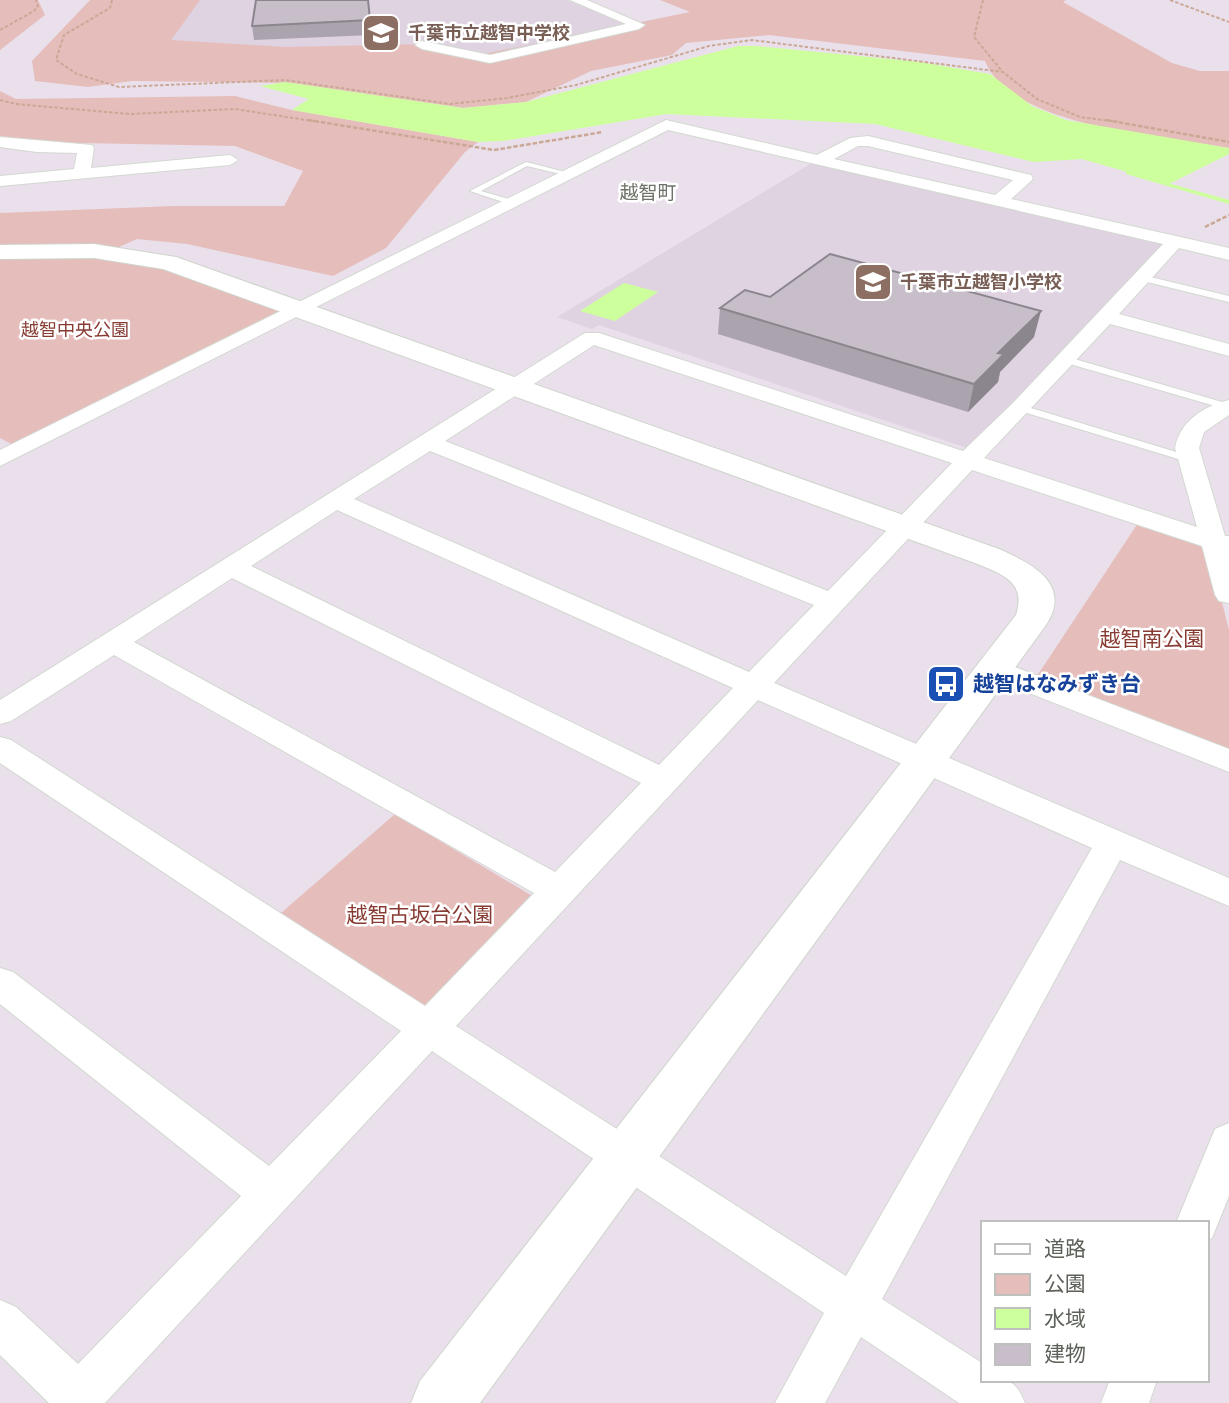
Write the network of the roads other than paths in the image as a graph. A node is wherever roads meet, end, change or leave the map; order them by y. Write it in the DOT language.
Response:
graph roads {
  1 [pos="578,0"];
  2 [pos="596,0"];
  3 [pos="422,46"];
  4 [pos="0,142"];
  5 [pos="230,160"];
  6 [pos="820,160"];
  7 [pos="82,173"];
  8 [pos="569,174"];
  9 [pos="0,181"];
  10 [pos="999,201"];
  11 [pos="512,202"];
  12 [pos="1175,242"];
  13 [pos="0,252"];
  14 [pos="1229,254"];
  15 [pos="1142,278"];
  16 [pos="1229,299"];
  17 [pos="299,309"];
  18 [pos="1106,317"];
  19 [pos="1229,350"];
  20 [pos="1067,360"];
  21 [pos="512,386"];
  22 [pos="1229,407"];
  23 [pos="1021,408"];
  24 [pos="426,441"];
  25 [pos="5,451"];
  26 [pos="1192,460"];
  27 [pos="967,461"];
  28 [pos="335,500"];
  29 [pos="905,527"];
  30 [pos="1223,543"];
  31 [pos="231,567"];
  32 [pos="1229,595"];
  33 [pos="833,603"];
  34 [pos="113,642"];
  35 [pos="994,667"];
  36 [pos="755,685"];
  37 [pos="0,714"];
  38 [pos="0,748"];
  39 [pos="923,761"];
  40 [pos="1229,761"];
  41 [pos="664,781"];
  42 [pos="1112,843"];
  43 [pos="559,891"];
  44 [pos="1229,893"];
  45 [pos="0,983"];
  46 [pos="429,1028"];
  47 [pos="1229,1142"];
  48 [pos="626,1158"];
  49 [pos="272,1194"];
  50 [pos="1198,1221"];
  51 [pos="855,1307"];
  52 [pos="0,1323"];
  53 [pos="1133,1382"];
  54 [pos="76,1400"];
  55 [pos="442,1403"];
  56 [pos="799,1403"];
  57 [pos="1001,1403"];
  58 [pos="1125,1403"];
  1 -- 2 [label="street"];
  1 -- 3 [label="street"];
  4 -- 7 [label="street"];
  5 -- 7 [label="street"];
  6 -- 8 [label="street"];
  6 -- 10 [label="street"];
  6 -- 10 [label="street"];
  7 -- 9 [label="street"];
  8 -- 11 [label="street"];
  8 -- 11 [label="lane"];
  10 -- 12 [label="street"];
  11 -- 17 [label="street"];
  12 -- 14 [label="street"];
  12 -- 15 [label="street"];
  13 -- 17 [label="street"];
  15 -- 16 [label="lane"];
  15 -- 18 [label="street"];
  17 -- 21 [label="street"];
  17 -- 25 [label="street"];
  18 -- 19 [label="street"];
  18 -- 20 [label="street"];
  20 -- 22 [label="lane"];
  20 -- 23 [label="street"];
  21 -- 24 [label="street"];
  21 -- 27 [label="street"];
  21 -- 29 [label="street"];
  22 -- 26 [label="street"];
  23 -- 26 [label="lane"];
  23 -- 27 [label="street"];
  24 -- 28 [label="street"];
  24 -- 33 [label="street"];
  26 -- 30 [label="street"];
  27 -- 29 [label="street"];
  27 -- 30 [label="street"];
  28 -- 31 [label="street"];
  28 -- 36 [label="street"];
  29 -- 33 [label="street"];
  29 -- 35 [label="street"];
  30 -- 32 [label="street"];
  31 -- 34 [label="street"];
  31 -- 41 [label="street"];
  33 -- 36 [label="street"];
  34 -- 37 [label="street"];
  34 -- 43 [label="street"];
  35 -- 39 [label="street"];
  35 -- 40 [label="street"];
  36 -- 39 [label="street"];
  36 -- 41 [label="street"];
  38 -- 46 [label="street"];
  39 -- 42 [label="street"];
  39 -- 48 [label="street"];
  41 -- 43 [label="street"];
  42 -- 44 [label="street"];
  42 -- 51 [label="street"];
  43 -- 46 [label="street"];
  45 -- 49 [label="street"];
  46 -- 48 [label="street"];
  46 -- 49 [label="street"];
  47 -- 50 [label="street"];
  48 -- 51 [label="street"];
  48 -- 55 [label="street"];
  49 -- 54 [label="street"];
  51 -- 56 [label="street"];
  51 -- 57 [label="street"];
  52 -- 54 [label="street"];
  53 -- 58 [label="street"];
}
